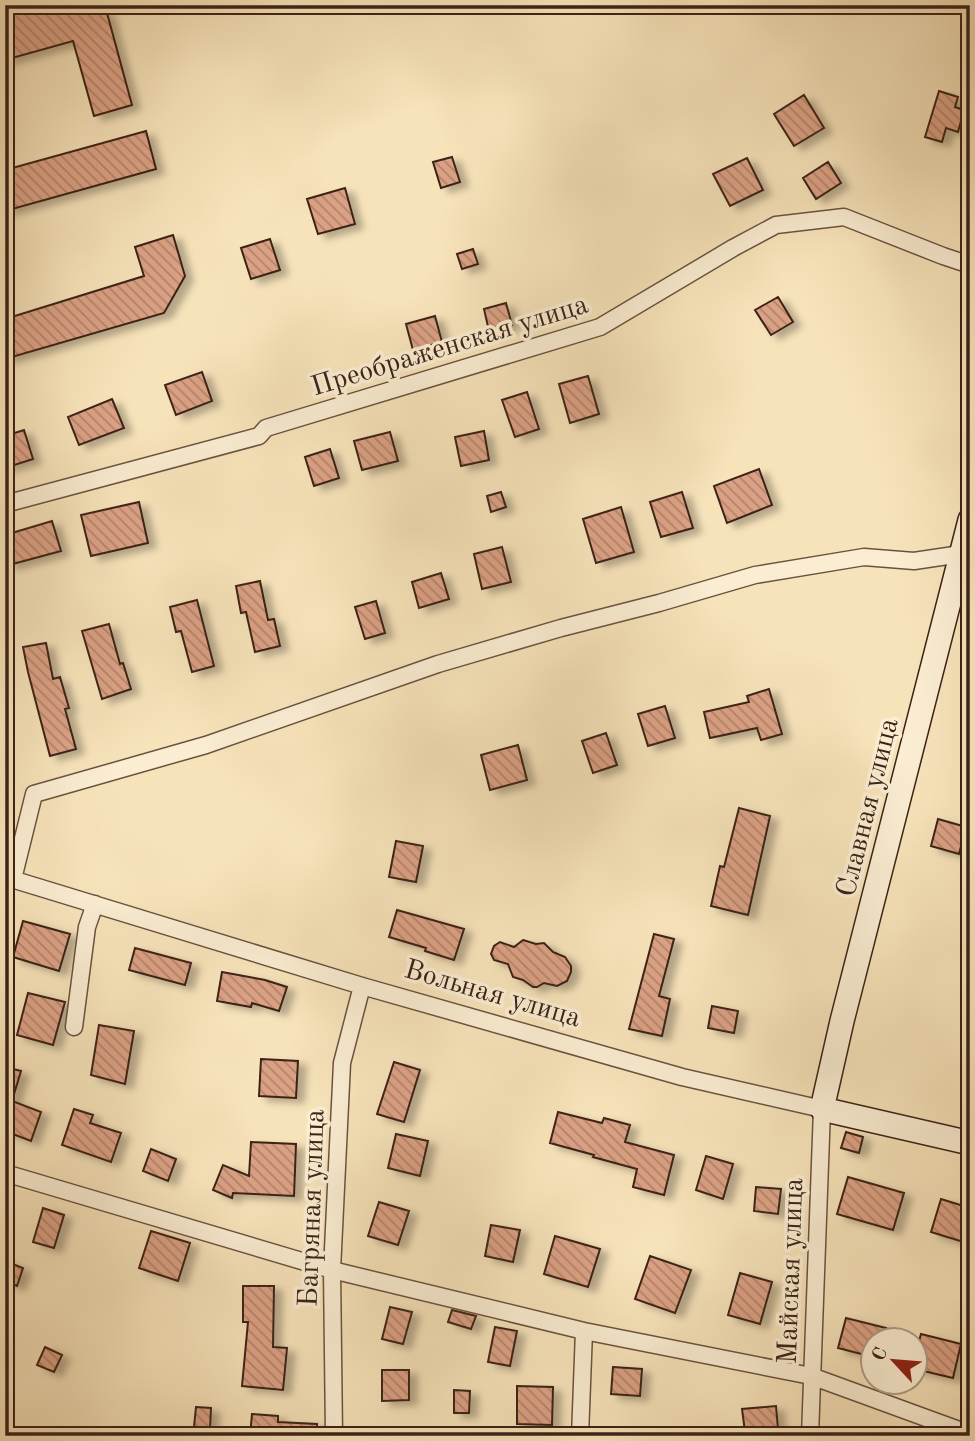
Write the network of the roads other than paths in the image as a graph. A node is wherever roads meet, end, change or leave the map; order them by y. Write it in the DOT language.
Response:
graph roads {
  1 [pos="970,265"];
  2 [pos="5,504"];
  3 [pos="970,520"];
  4 [pos="963,563"];
  5 [pos="9,878"];
  6 [pos="94,904"];
  7 [pos="362,986"];
  8 [pos="74,1027"];
  9 [pos="822,1110"];
  10 [pos="970,1143"];
  11 [pos="5,1173"];
  12 [pos="332,1270"];
  13 [pos="584,1331"];
  14 [pos="811,1376"];
  15 [pos="970,1434"];
  16 [pos="334,1436"];
  17 [pos="580,1436"];
  18 [pos="810,1436"];
  1 -- 2 [label="street, Преображенская улица"];
  3 -- 4 [label="street, Славная улица"];
  4 -- 5 [label="street"];
  4 -- 9 [label="street, Славная улица"];
  5 -- 6 [label="street, Вольная улица"];
  6 -- 7 [label="street, Вольная улица"];
  6 -- 8 [label="street"];
  7 -- 9 [label="street, Вольная улица"];
  7 -- 12 [label="street, Багряная улица"];
  9 -- 10 [label="street, Вольная улица"];
  9 -- 14 [label="street, Майская улица"];
  11 -- 12 [label="street"];
  12 -- 13 [label="street"];
  12 -- 16 [label="street, Багряная улица"];
  13 -- 14 [label="street"];
  13 -- 17 [label="street"];
  14 -- 15 [label="street"];
  14 -- 18 [label="street, Майская улица"];
}
